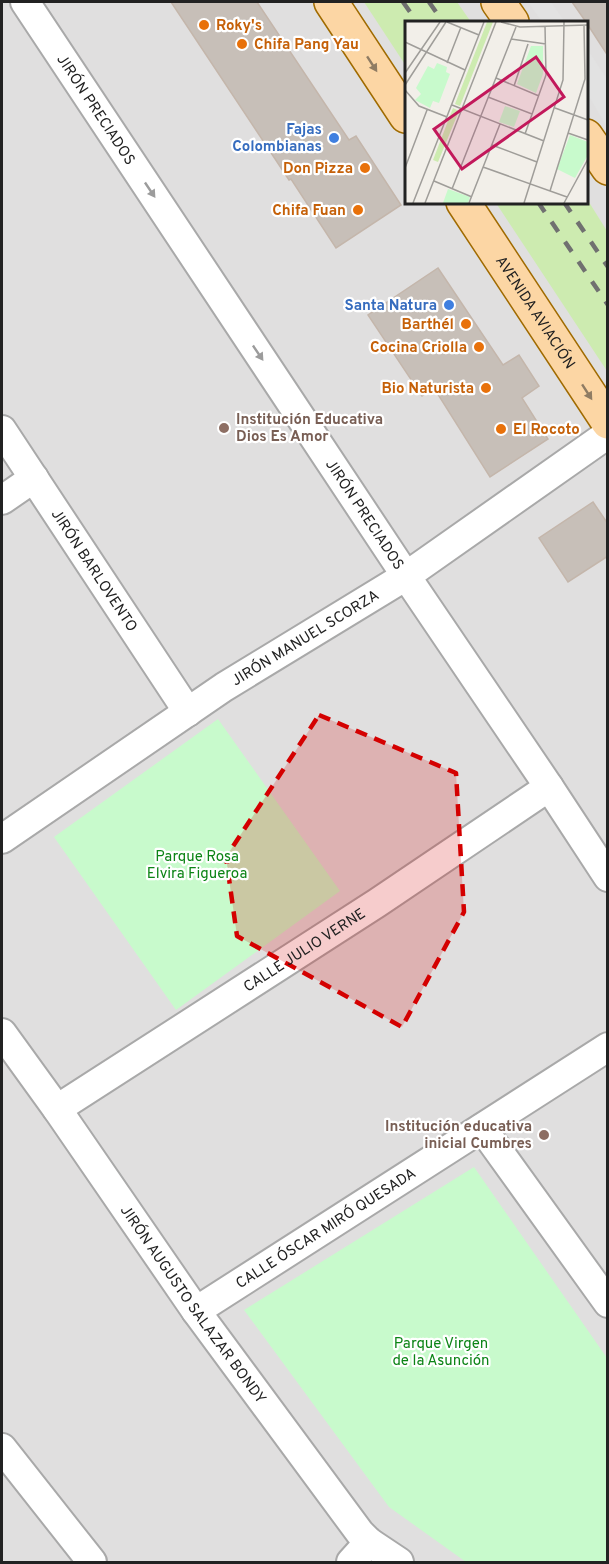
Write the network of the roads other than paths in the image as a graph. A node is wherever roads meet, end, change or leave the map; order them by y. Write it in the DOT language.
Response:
graph roads {
  1 [pos="25,2"];
  2 [pos="331,2"];
  3 [pos="498,2"];
  4 [pos="511,21"];
  5 [pos="405,114"];
  6 [pos="588,139"];
  7 [pos="608,168"];
  8 [pos="464,204"];
  9 [pos="608,422"];
  10 [pos="2,430"];
  11 [pos="608,434"];
  12 [pos="34,478"];
  13 [pos="2,500"];
  14 [pos="406,576"];
  15 [pos="188,712"];
  16 [pos="549,787"];
  17 [pos="2,839"];
  18 [pos="608,877"];
  19 [pos="2,1033"];
  20 [pos="608,1047"];
  21 [pos="57,1109"];
  22 [pos="482,1128"];
  23 [pos="608,1303"];
  24 [pos="196,1311"];
  25 [pos="2,1448"];
  26 [pos="360,1552"];
  27 [pos="92,1563"];
  28 [pos="399,1563"];
  1 -- 14 [label="street, JIRÓN PRECIADOS, one-way"];
  2 -- 5 [label="main road, one-way"];
  3 -- 4 [label="main road"];
  6 -- 7 [label="main road"];
  8 -- 9 [label="main road, AVENIDA AVIACIÓN, one-way"];
  10 -- 12 [label="street, JIRÓN BARLOVENTO"];
  11 -- 14 [label="street, JIRÓN MANUEL SCORZA"];
  12 -- 13 [label="street"];
  12 -- 15 [label="street, JIRÓN BARLOVENTO"];
  14 -- 15 [label="street, JIRÓN MANUEL SCORZA"];
  14 -- 16 [label="street, JIRÓN PRECIADOS"];
  15 -- 17 [label="street, JIRÓN MANUEL SCORZA"];
  16 -- 18 [label="street, JIRÓN PRECIADOS"];
  16 -- 21 [label="street, CALLE JULIO VERNE"];
  19 -- 21 [label="street, JIRÓN AUGUSTO SALAZAR BONDY"];
  20 -- 22 [label="street, CALLE ÓSCAR MIRÓ QUESADA"];
  21 -- 24 [label="street, JIRÓN AUGUSTO SALAZAR BONDY"];
  22 -- 23 [label="street"];
  22 -- 24 [label="street, CALLE ÓSCAR MIRÓ QUESADA"];
  24 -- 26 [label="street, JIRÓN AUGUSTO SALAZAR BONDY"];
  25 -- 27 [label="street"];
  26 -- 28 [label="street, JIRÓN AUGUSTO SALAZAR BONDY"];
}
